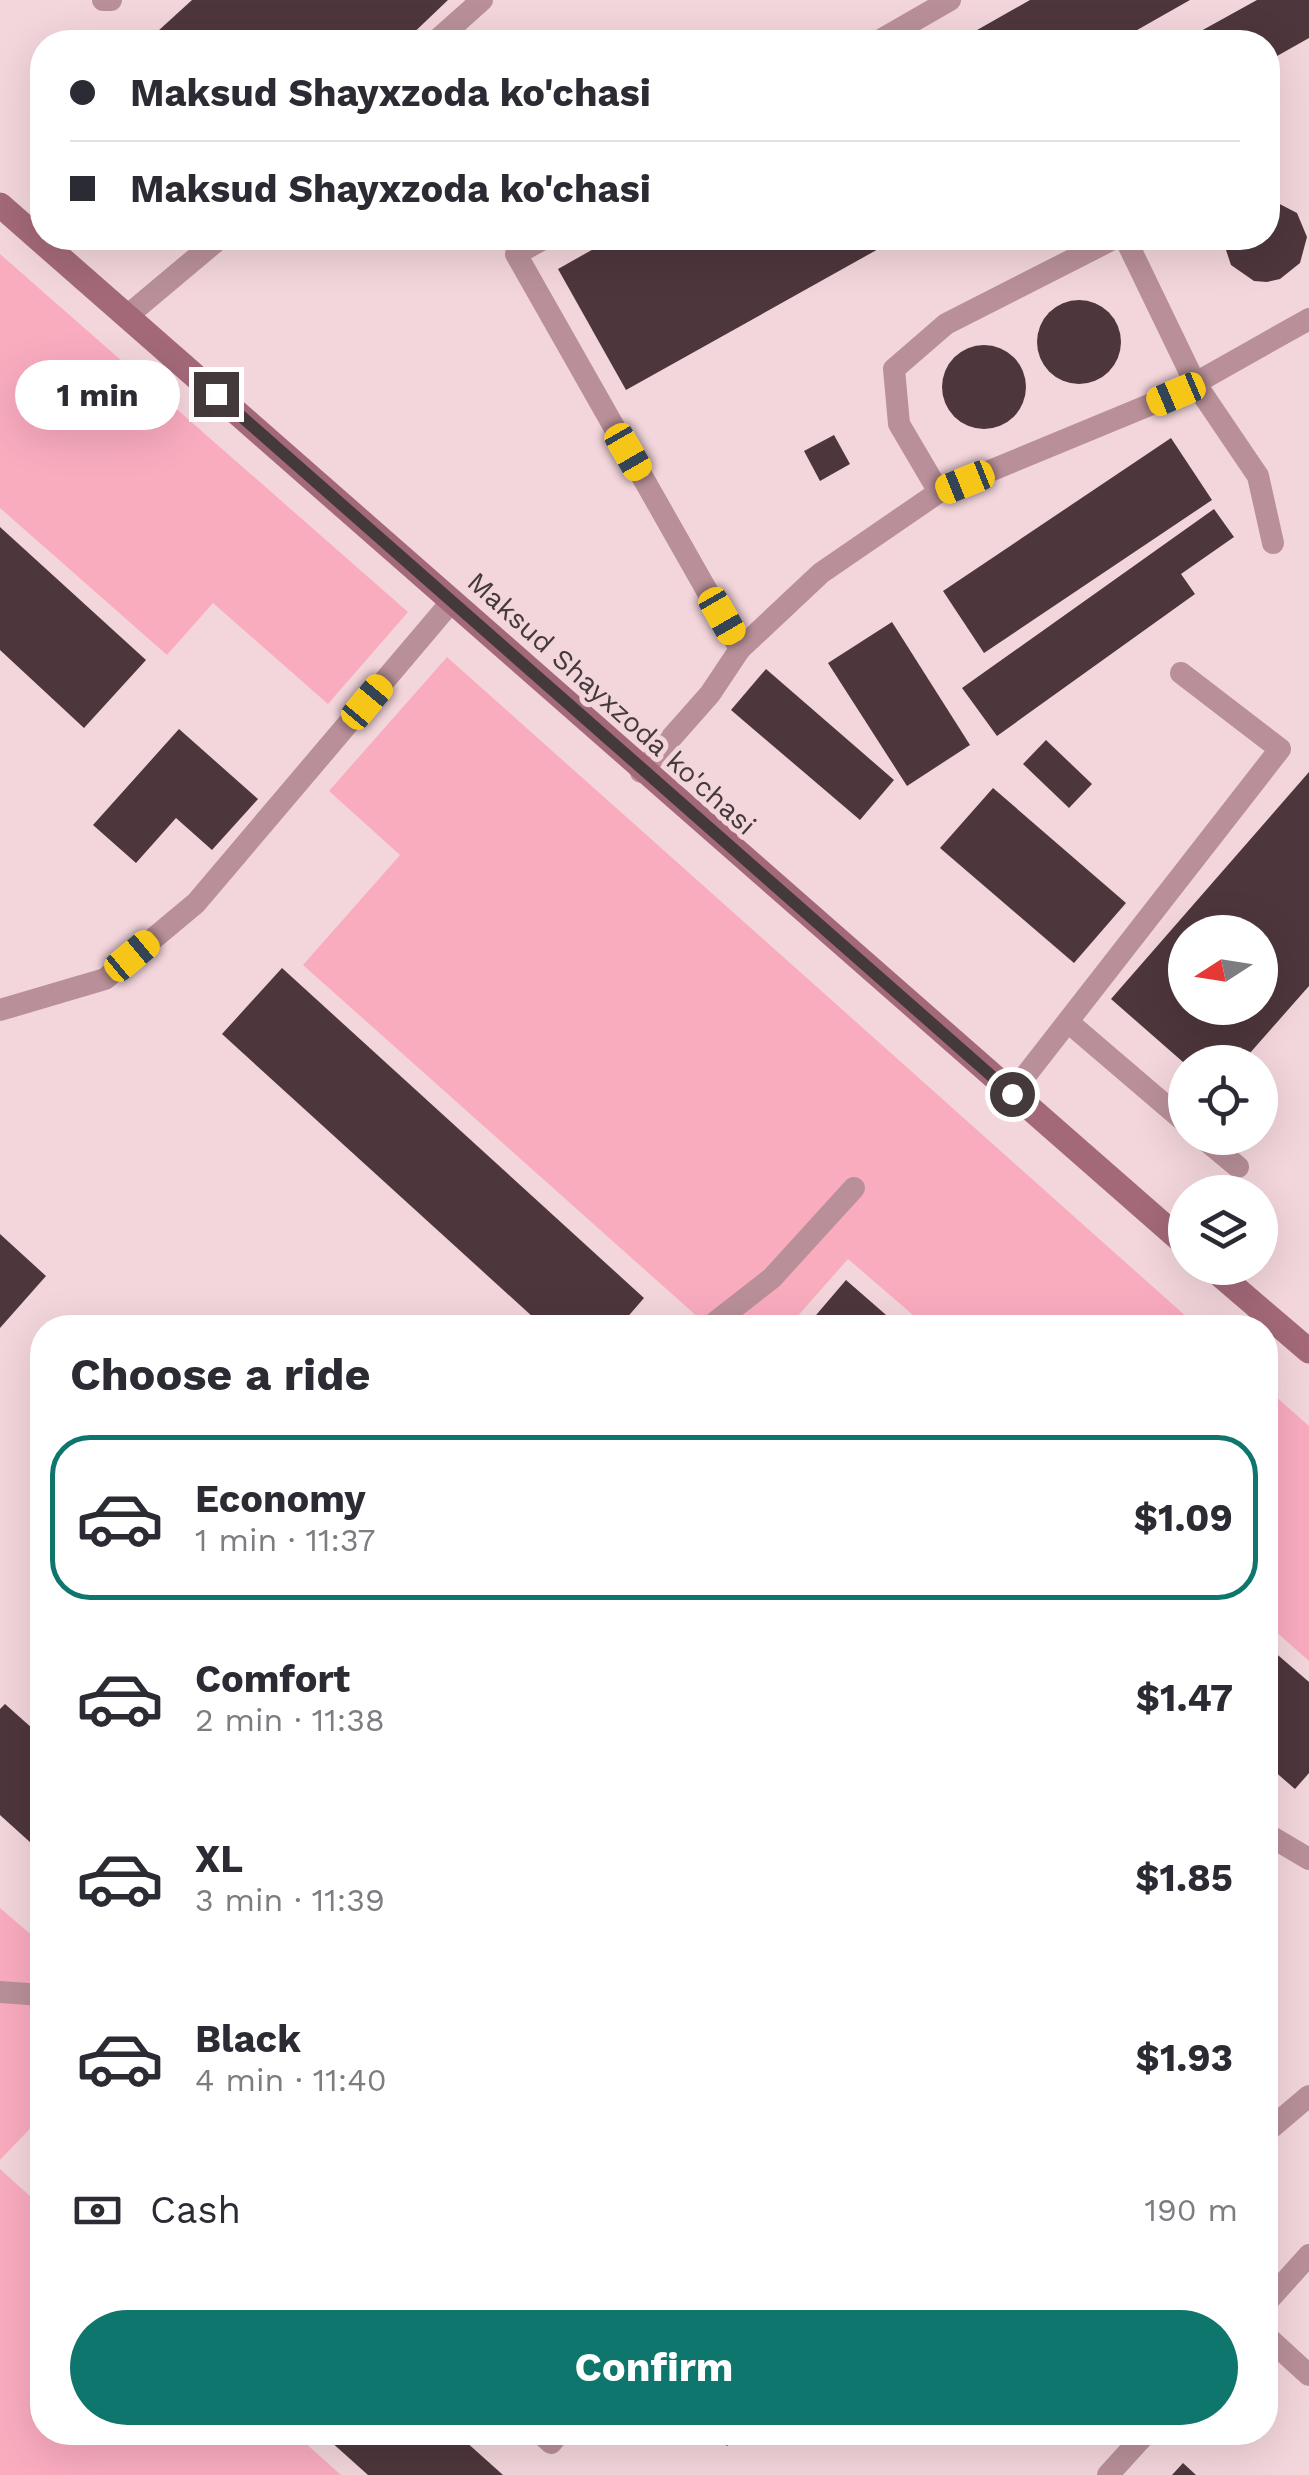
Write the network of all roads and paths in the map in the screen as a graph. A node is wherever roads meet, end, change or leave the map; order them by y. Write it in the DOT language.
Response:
graph roads {
  1 [pos="103,0"];
  2 [pos="111,0"];
  3 [pos="482,0"];
  4 [pos="950,0"];
  5 [pos="449,30"];
  6 [pos="898,30"];
  7 [pos="0,205"];
  8 [pos="30,231"];
  9 [pos="51,250"];
  10 [pos="206,250"];
  11 [pos="523,250"];
  12 [pos="1091,250"];
  13 [pos="1131,250"];
  14 [pos="127,316"];
  15 [pos="1309,319"];
  16 [pos="1195,383"];
  17 [pos="939,492"];
  18 [pos="1274,542"];
  19 [pos="452,601"];
  20 [pos="740,649"];
  21 [pos="1181,672"];
  22 [pos="641,772"];
  23 [pos="0,1010"];
  24 [pos="1068,1022"];
  25 [pos="1012,1094"];
  26 [pos="1168,1107"];
  27 [pos="1224,1155"];
  28 [pos="1238,1167"];
  29 [pos="854,1188"];
  30 [pos="1168,1229"];
  31 [pos="1232,1285"];
  32 [pos="725,1315"];
  33 [pos="1266,1315"];
  34 [pos="1278,1325"];
  35 [pos="1309,1352"];
  36 [pos="1278,1841"];
  37 [pos="1309,1859"];
  38 [pos="0,1992"];
  39 [pos="30,1994"];
  40 [pos="1309,2096"];
  41 [pos="1278,2122"];
  42 [pos="1309,2255"];
  43 [pos="1278,2290"];
  44 [pos="1278,2347"];
  45 [pos="1309,2374"];
  46 [pos="1135,2445"];
  47 [pos="1108,2475"];
  1 -- 2 [label="lane"];
  3 -- 5 [label="lane"];
  4 -- 6 [label="lane"];
  7 -- 8 [label="street, Maksud Shayxzoda ko'chasi"];
  9 -- 14 [label="street, Maksud Shayxzoda ko'chasi"];
  10 -- 14 [label="lane"];
  11 -- 20 [label="lane"];
  12 -- 17 [label="lane"];
  13 -- 16 [label="lane"];
  14 -- 19 [label="street, Maksud Shayxzoda ko'chasi"];
  15 -- 16 [label="lane"];
  16 -- 17 [label="lane"];
  16 -- 18 [label="lane"];
  17 -- 20 [label="lane"];
  19 -- 22 [label="street, Maksud Shayxzoda ko'chasi"];
  19 -- 23 [label="lane"];
  20 -- 22 [label="lane"];
  21 -- 24 [label="lane"];
  22 -- 25 [label="street, Maksud Shayxzoda ko'chasi"];
  24 -- 25 [label="lane"];
  24 -- 26 [label="lane"];
  25 -- 30 [label="street, Maksud Shayxzoda ko'chasi"];
  27 -- 28 [label="lane"];
  29 -- 32 [label="lane"];
  31 -- 33 [label="street"];
  34 -- 35 [label="street"];
  36 -- 37 [label="lane"];
  38 -- 39 [label="lane"];
  40 -- 41 [label="lane"];
  42 -- 43 [label="lane"];
  44 -- 45 [label="lane"];
  46 -- 47 [label="lane"];
}
